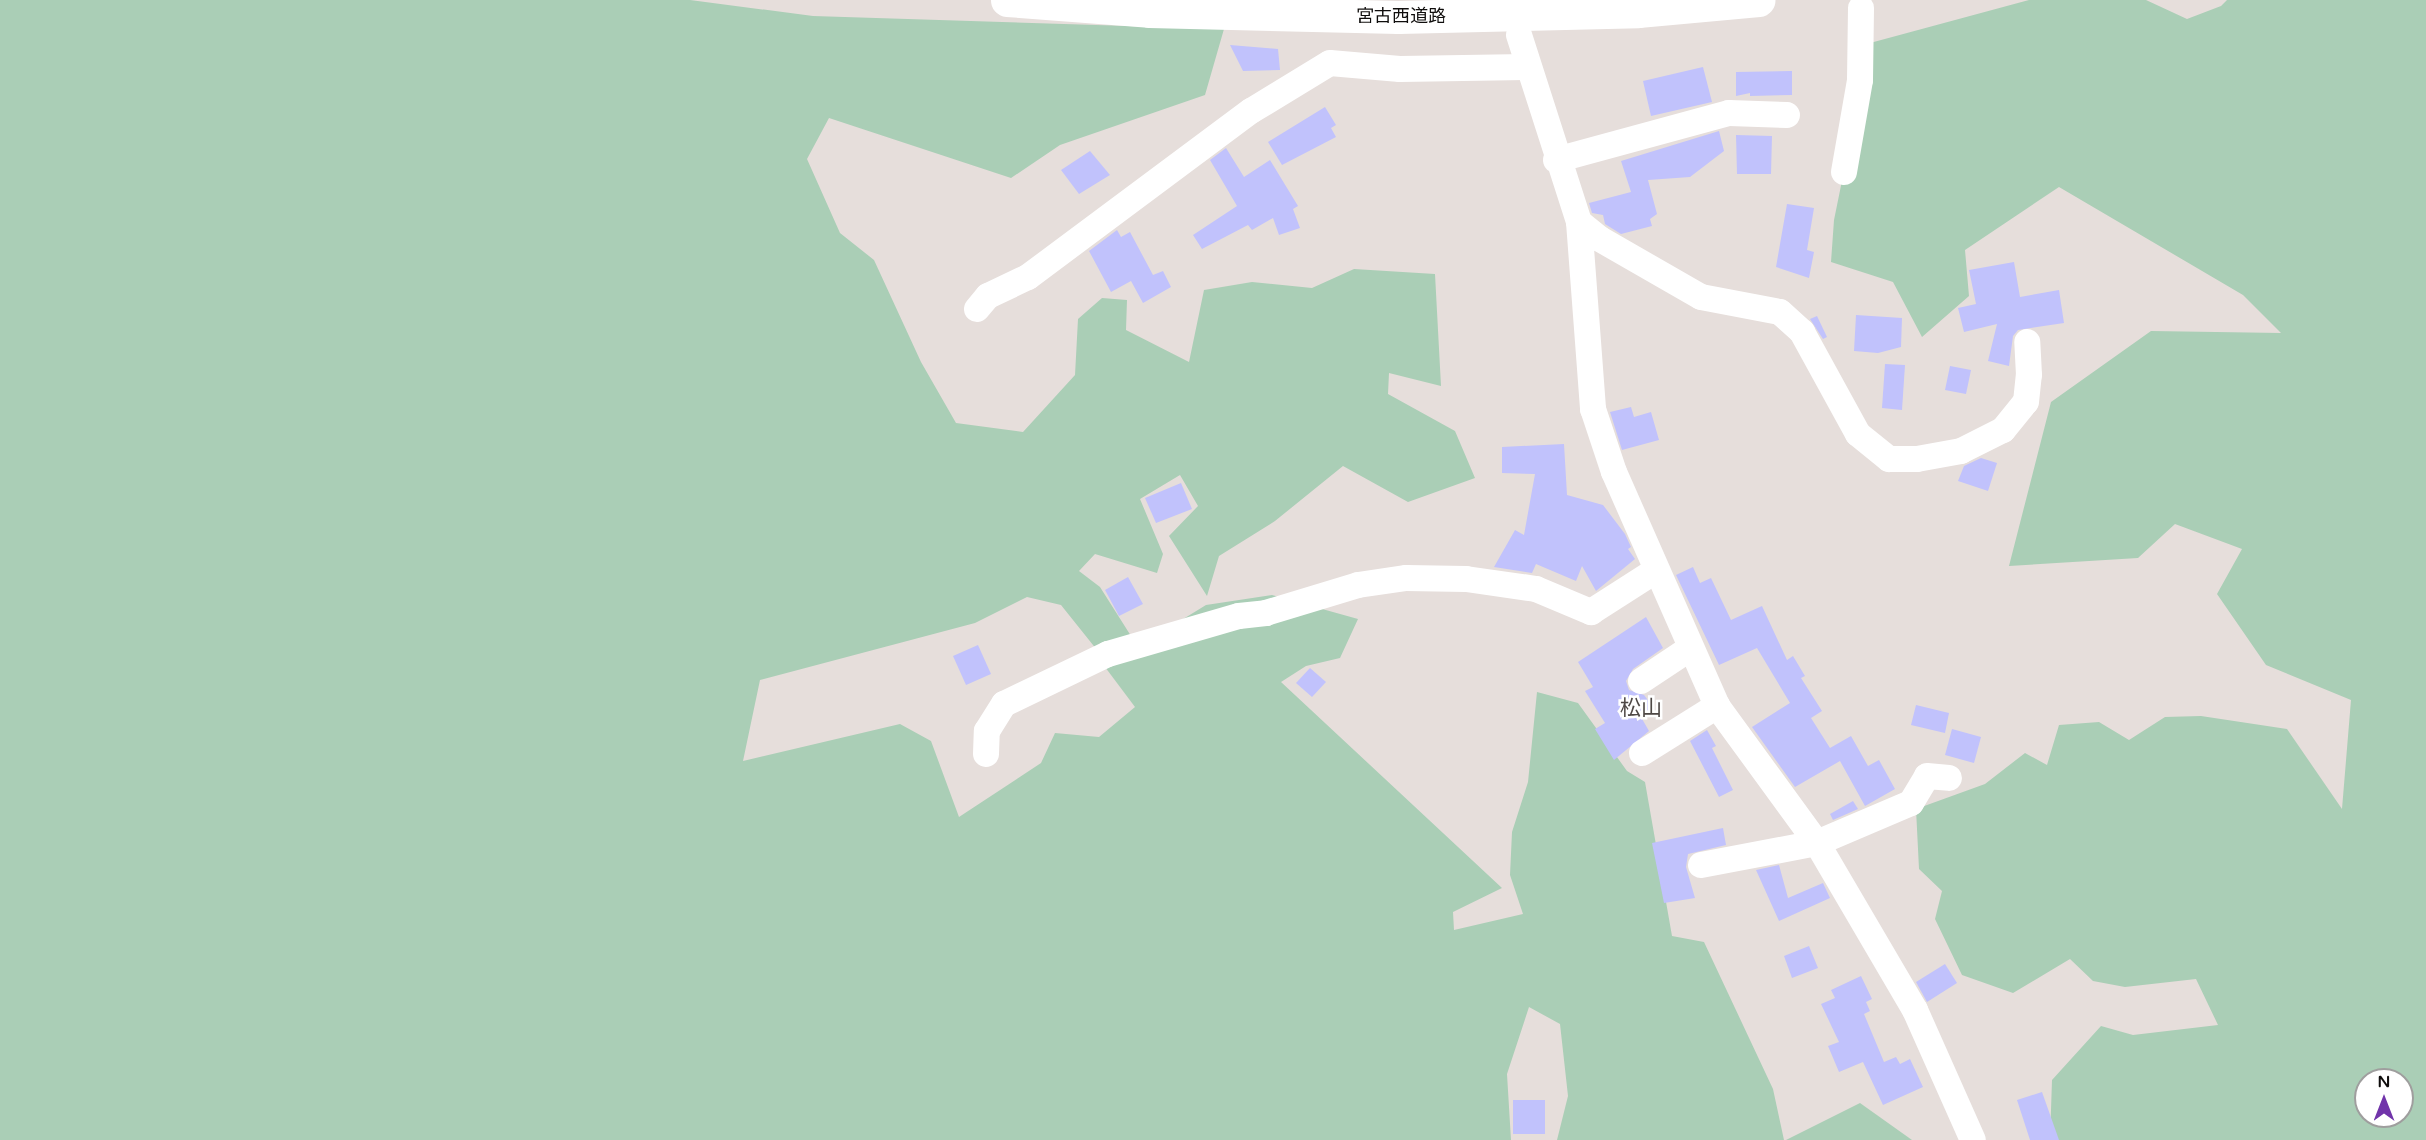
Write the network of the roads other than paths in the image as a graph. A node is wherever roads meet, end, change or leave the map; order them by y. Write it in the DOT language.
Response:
graph roads {
  1 [pos="1007,0"];
  2 [pos="1759,0"];
  3 [pos="1861,8"];
  4 [pos="1519,35"];
  5 [pos="1528,67"];
  6 [pos="1787,115"];
  7 [pos="1556,160"];
  8 [pos="1844,172"];
  9 [pos="1579,222"];
  10 [pos="976,309"];
  11 [pos="2026,342"];
  12 [pos="1655,571"];
  13 [pos="1689,649"];
  14 [pos="1641,681"];
  15 [pos="1717,706"];
  16 [pos="1642,753"];
  17 [pos="986,754"];
  18 [pos="1949,778"];
  19 [pos="1817,843"];
  20 [pos="1701,865"];
  21 [pos="1973,1140"];
  1 -- 2 [label="highway, 宮古西道路"];
  3 -- 8 [label="street"];
  4 -- 5 [label="street"];
  5 -- 7 [label="street"];
  5 -- 10 [label="street"];
  6 -- 7 [label="street"];
  7 -- 9 [label="street"];
  9 -- 11 [label="street"];
  9 -- 12 [label="street"];
  12 -- 13 [label="street"];
  12 -- 17 [label="street"];
  13 -- 14 [label="street"];
  13 -- 15 [label="street"];
  15 -- 16 [label="street"];
  15 -- 19 [label="street"];
  18 -- 19 [label="street"];
  19 -- 20 [label="street"];
  19 -- 21 [label="street"];
}
